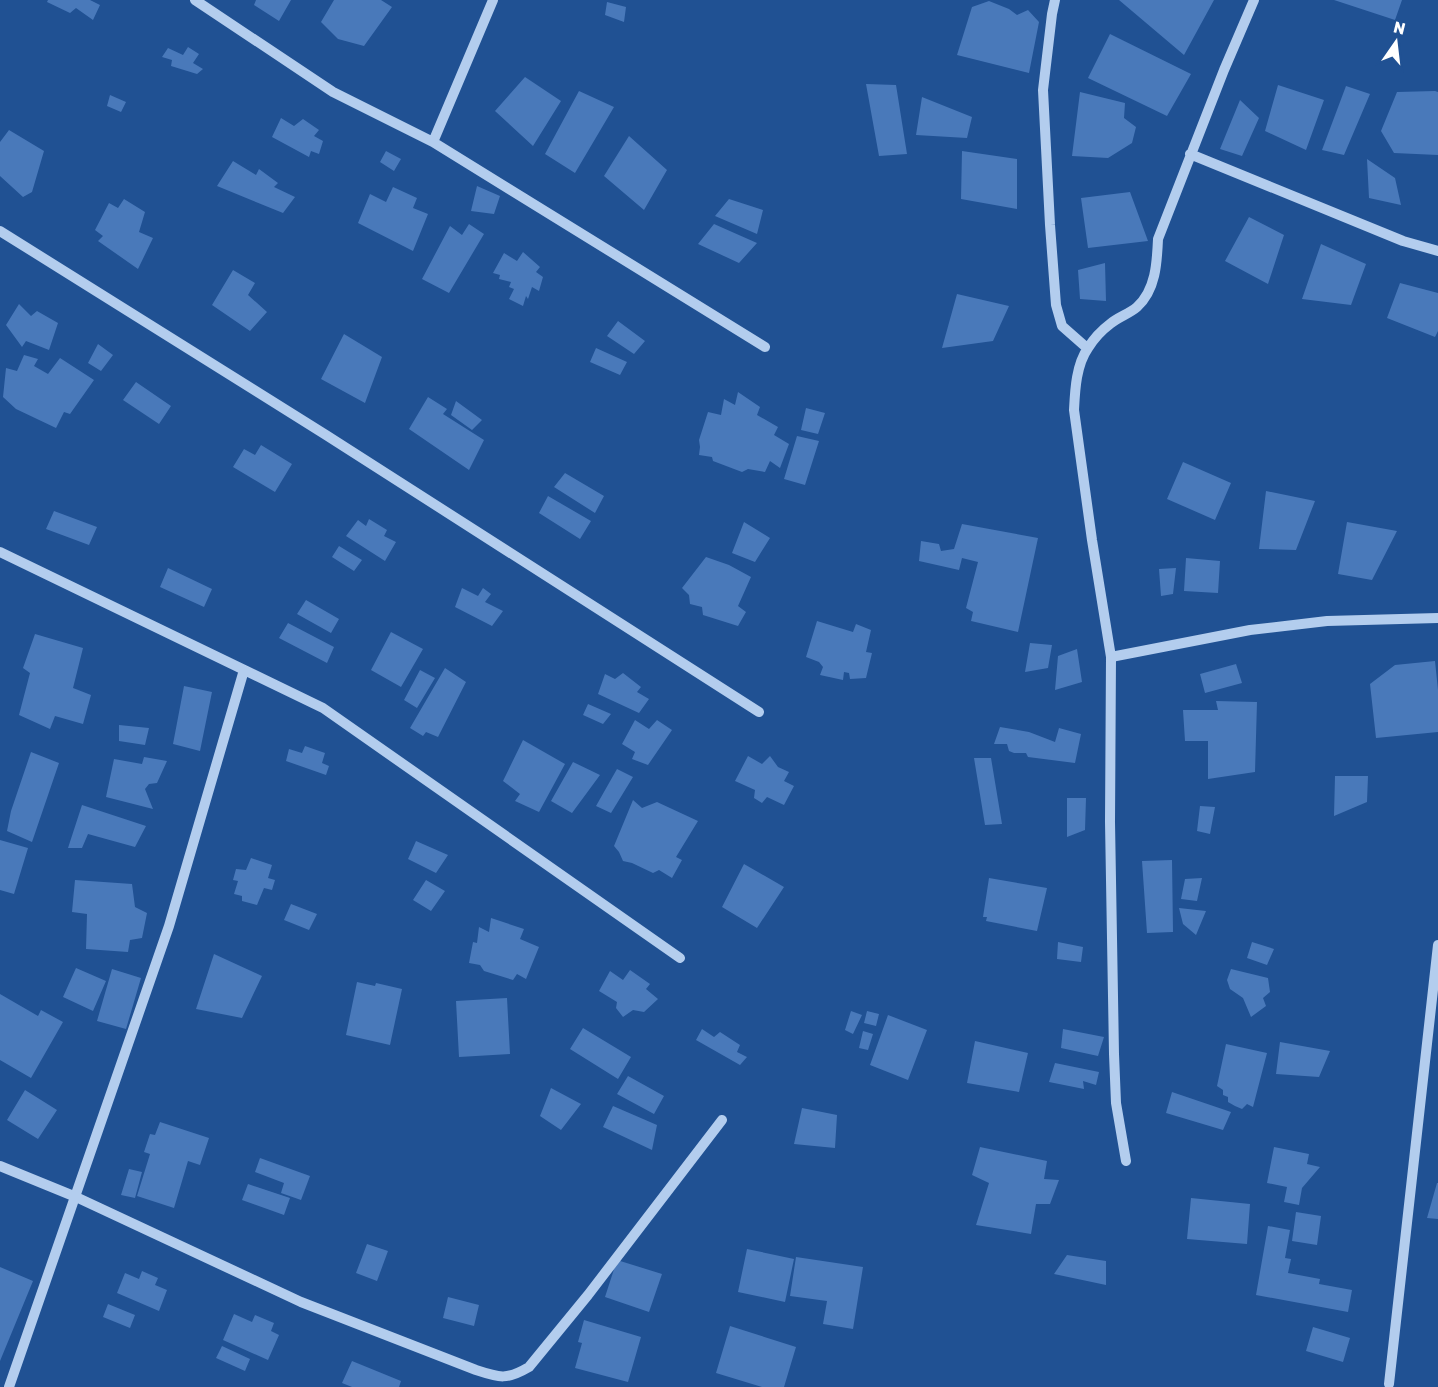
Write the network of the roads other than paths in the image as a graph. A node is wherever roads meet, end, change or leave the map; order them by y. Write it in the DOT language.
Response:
graph roads {
  1 [pos="195,0"];
  2 [pos="493,0"];
  3 [pos="1055,0"];
  4 [pos="1254,0"];
  5 [pos="433,142"];
  6 [pos="1190,154"];
  7 [pos="0,231"];
  8 [pos="1438,251"];
  9 [pos="765,347"];
  10 [pos="1087,348"];
  11 [pos="0,552"];
  12 [pos="1438,618"];
  13 [pos="1111,657"];
  14 [pos="244,670"];
  15 [pos="759,712"];
  16 [pos="1438,945"];
  17 [pos="680,958"];
  18 [pos="723,1120"];
  19 [pos="1126,1161"];
  20 [pos="0,1166"];
  21 [pos="76,1197"];
  22 [pos="1389,1384"];
  23 [pos="9,1387"];
  1 -- 5 [label="street"];
  2 -- 5 [label="street"];
  3 -- 10 [label="street"];
  4 -- 6 [label="street"];
  5 -- 9 [label="street"];
  6 -- 8 [label="street"];
  6 -- 10 [label="street"];
  7 -- 15 [label="street"];
  10 -- 13 [label="street"];
  11 -- 14 [label="street"];
  12 -- 13 [label="street"];
  13 -- 19 [label="street"];
  14 -- 17 [label="street"];
  14 -- 21 [label="street"];
  16 -- 22 [label="street"];
  18 -- 21 [label="street"];
  20 -- 21 [label="street"];
  21 -- 23 [label="street"];
}
